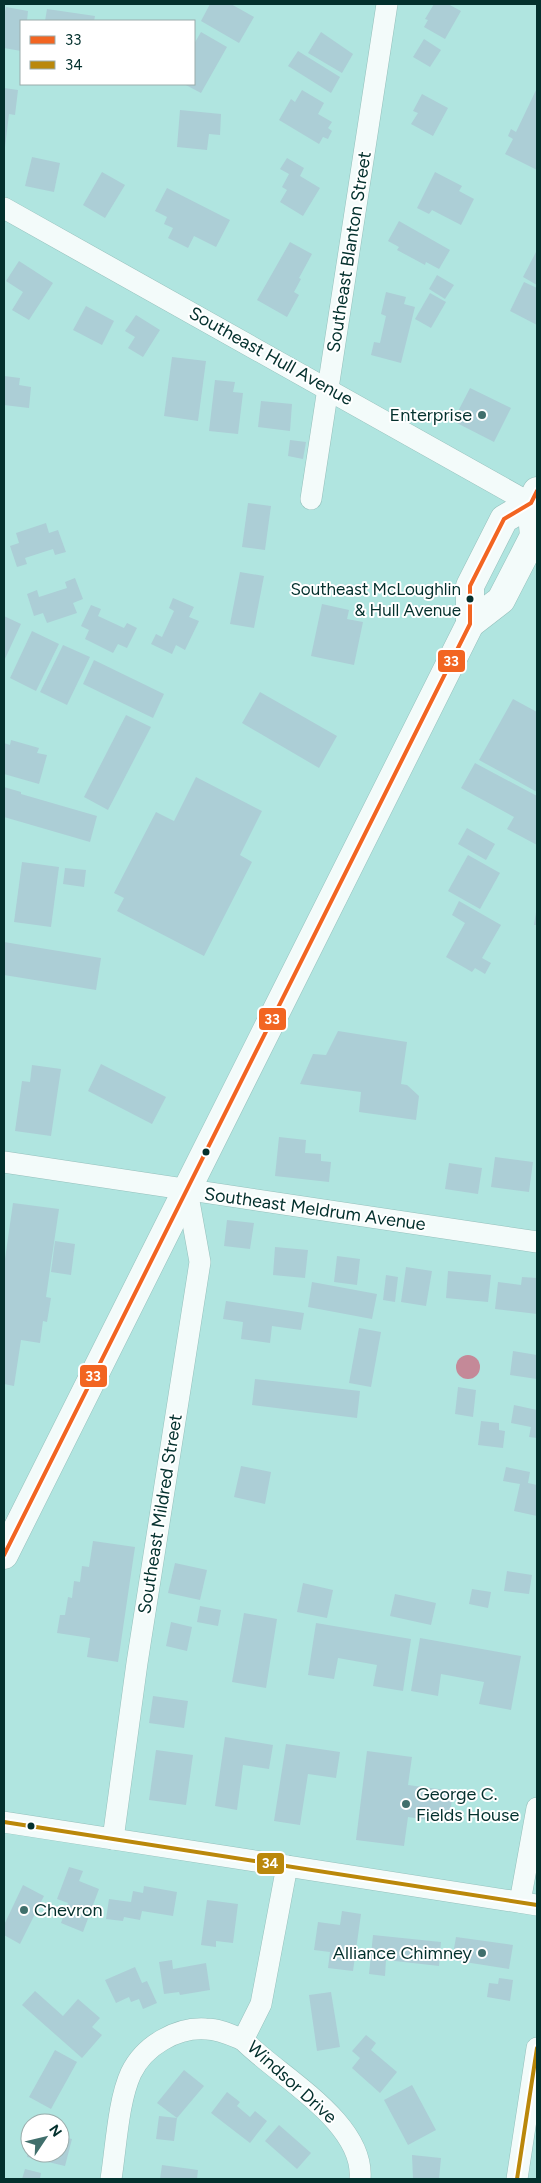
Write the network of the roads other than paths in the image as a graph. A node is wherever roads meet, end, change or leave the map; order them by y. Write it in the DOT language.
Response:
graph roads {
  1 [pos="387,4"];
  2 [pos="4,208"];
  3 [pos="329,388"];
  4 [pos="311,499"];
  5 [pos="535,500"];
  6 [pos="4,1162"];
  7 [pos="187,1190"];
  8 [pos="537,1242"];
  9 [pos="4,1555"];
  10 [pos="537,1808"];
  11 [pos="4,1822"];
  12 [pos="113,1839"];
  13 [pos="287,1866"];
  14 [pos="529,1903"];
  15 [pos="243,2040"];
  16 [pos="537,2048"];
  17 [pos="111,2179"];
  18 [pos="360,2179"];
  19 [pos="517,2179"];
  1 -- 3 [label="street, Southeast Blanton Street"];
  2 -- 3 [label="street, Southeast Hull Avenue"];
  3 -- 4 [label="street, Southeast Blanton Street"];
  3 -- 5 [label="street, Southeast Hull Avenue"];
  5 -- 7 [label="main road"];
  6 -- 7 [label="street, Southeast Meldrum Avenue"];
  7 -- 8 [label="street, Southeast Meldrum Avenue"];
  7 -- 9 [label="main road"];
  7 -- 12 [label="street, Southeast Mildred Street"];
  10 -- 14 [label="street"];
  11 -- 12 [label="street"];
  12 -- 13 [label="street"];
  13 -- 14 [label="street"];
  13 -- 15 [label="street, Windsor Drive"];
  15 -- 17 [label="street"];
  15 -- 18 [label="street, Windsor Drive"];
  16 -- 19 [label="street"];
}
